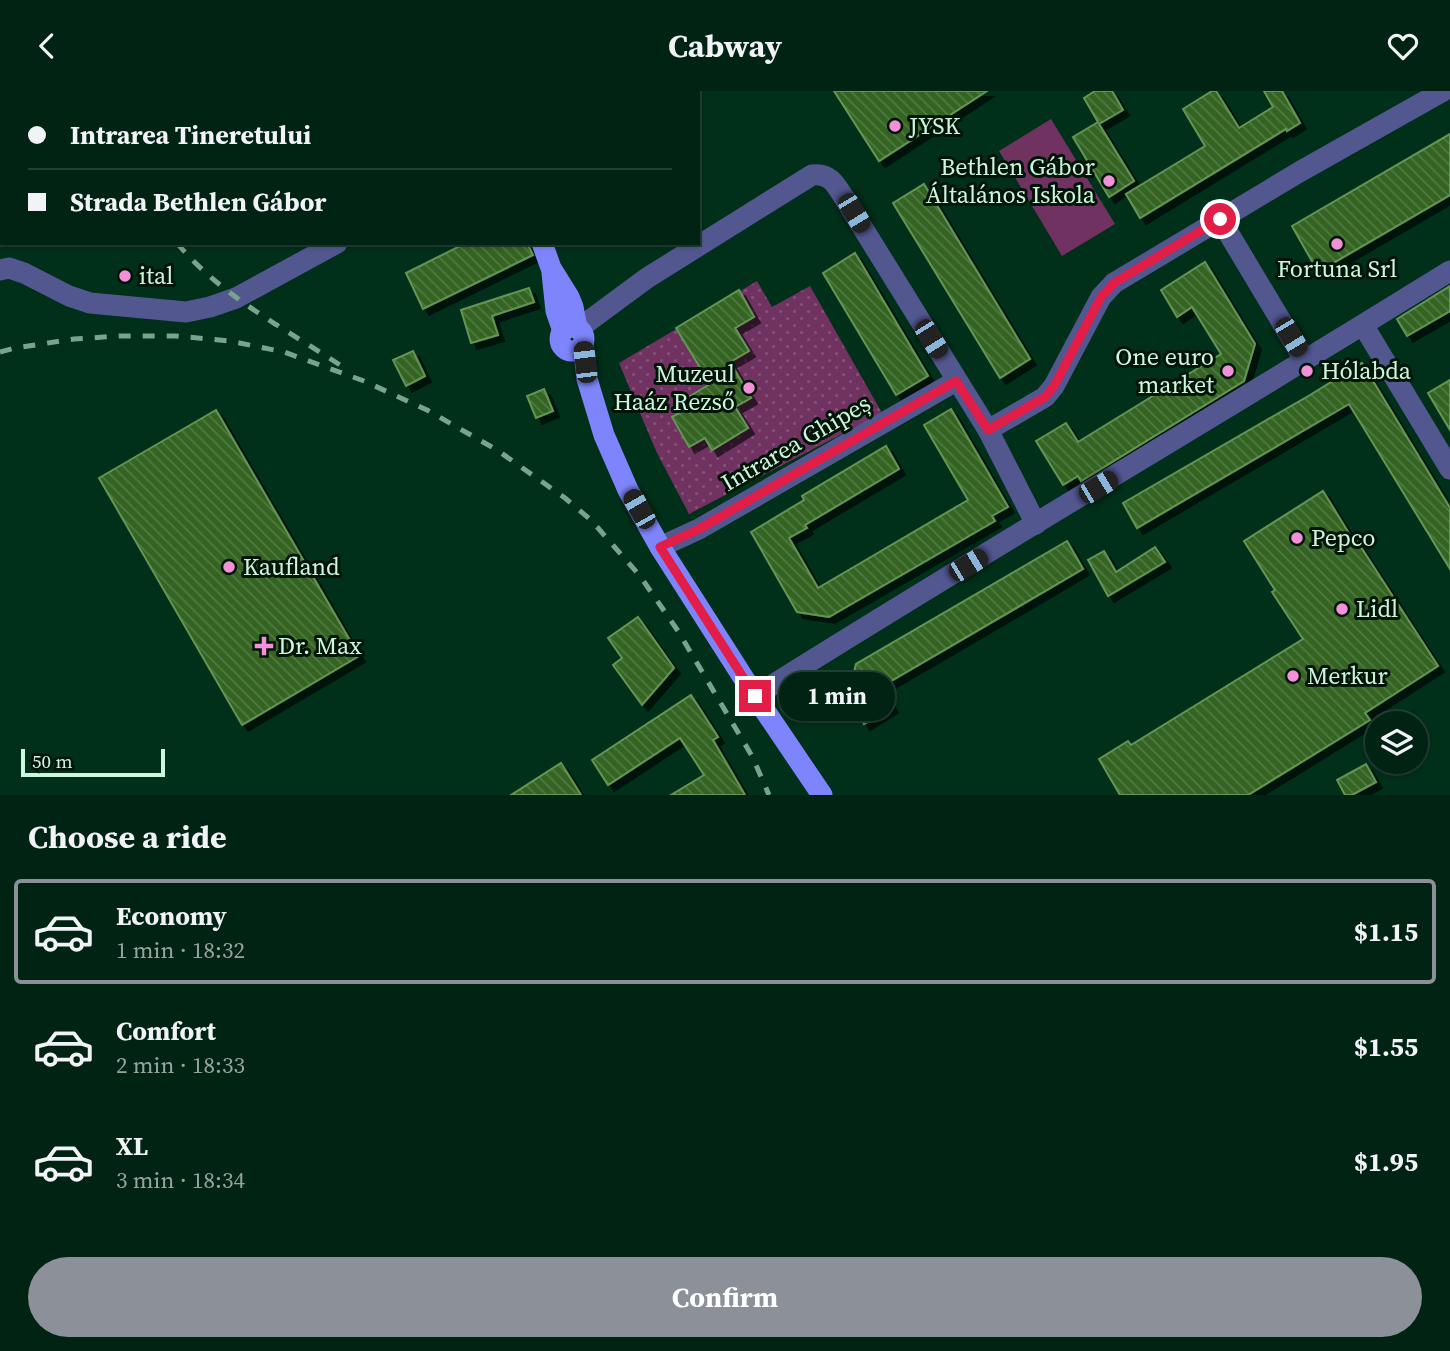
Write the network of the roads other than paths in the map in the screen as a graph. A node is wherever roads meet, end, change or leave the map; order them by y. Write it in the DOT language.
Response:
graph roads {
  1 [pos="1443,91"];
  2 [pos="1220,219"];
  3 [pos="333,245"];
  4 [pos="543,245"];
  5 [pos="0,270"];
  6 [pos="1450,271"];
  7 [pos="1363,325"];
  8 [pos="576,337"];
  9 [pos="1305,361"];
  10 [pos="956,381"];
  11 [pos="988,430"];
  12 [pos="1450,469"];
  13 [pos="1036,524"];
  14 [pos="660,547"];
  15 [pos="755,696"];
  16 [pos="822,795"];
  1 -- 2 [label="street"];
  2 -- 9 [label="street"];
  2 -- 11 [label="street"];
  3 -- 5 [label="street"];
  4 -- 8 [label="main road"];
  6 -- 7 [label="street"];
  7 -- 9 [label="street"];
  7 -- 12 [label="street"];
  8 -- 10 [label="street"];
  8 -- 14 [label="main road"];
  9 -- 13 [label="street"];
  10 -- 11 [label="street"];
  10 -- 14 [label="street, Intrarea Ghipeș"];
  11 -- 13 [label="street"];
  13 -- 15 [label="street"];
  14 -- 15 [label="main road"];
  15 -- 16 [label="main road"];
}
